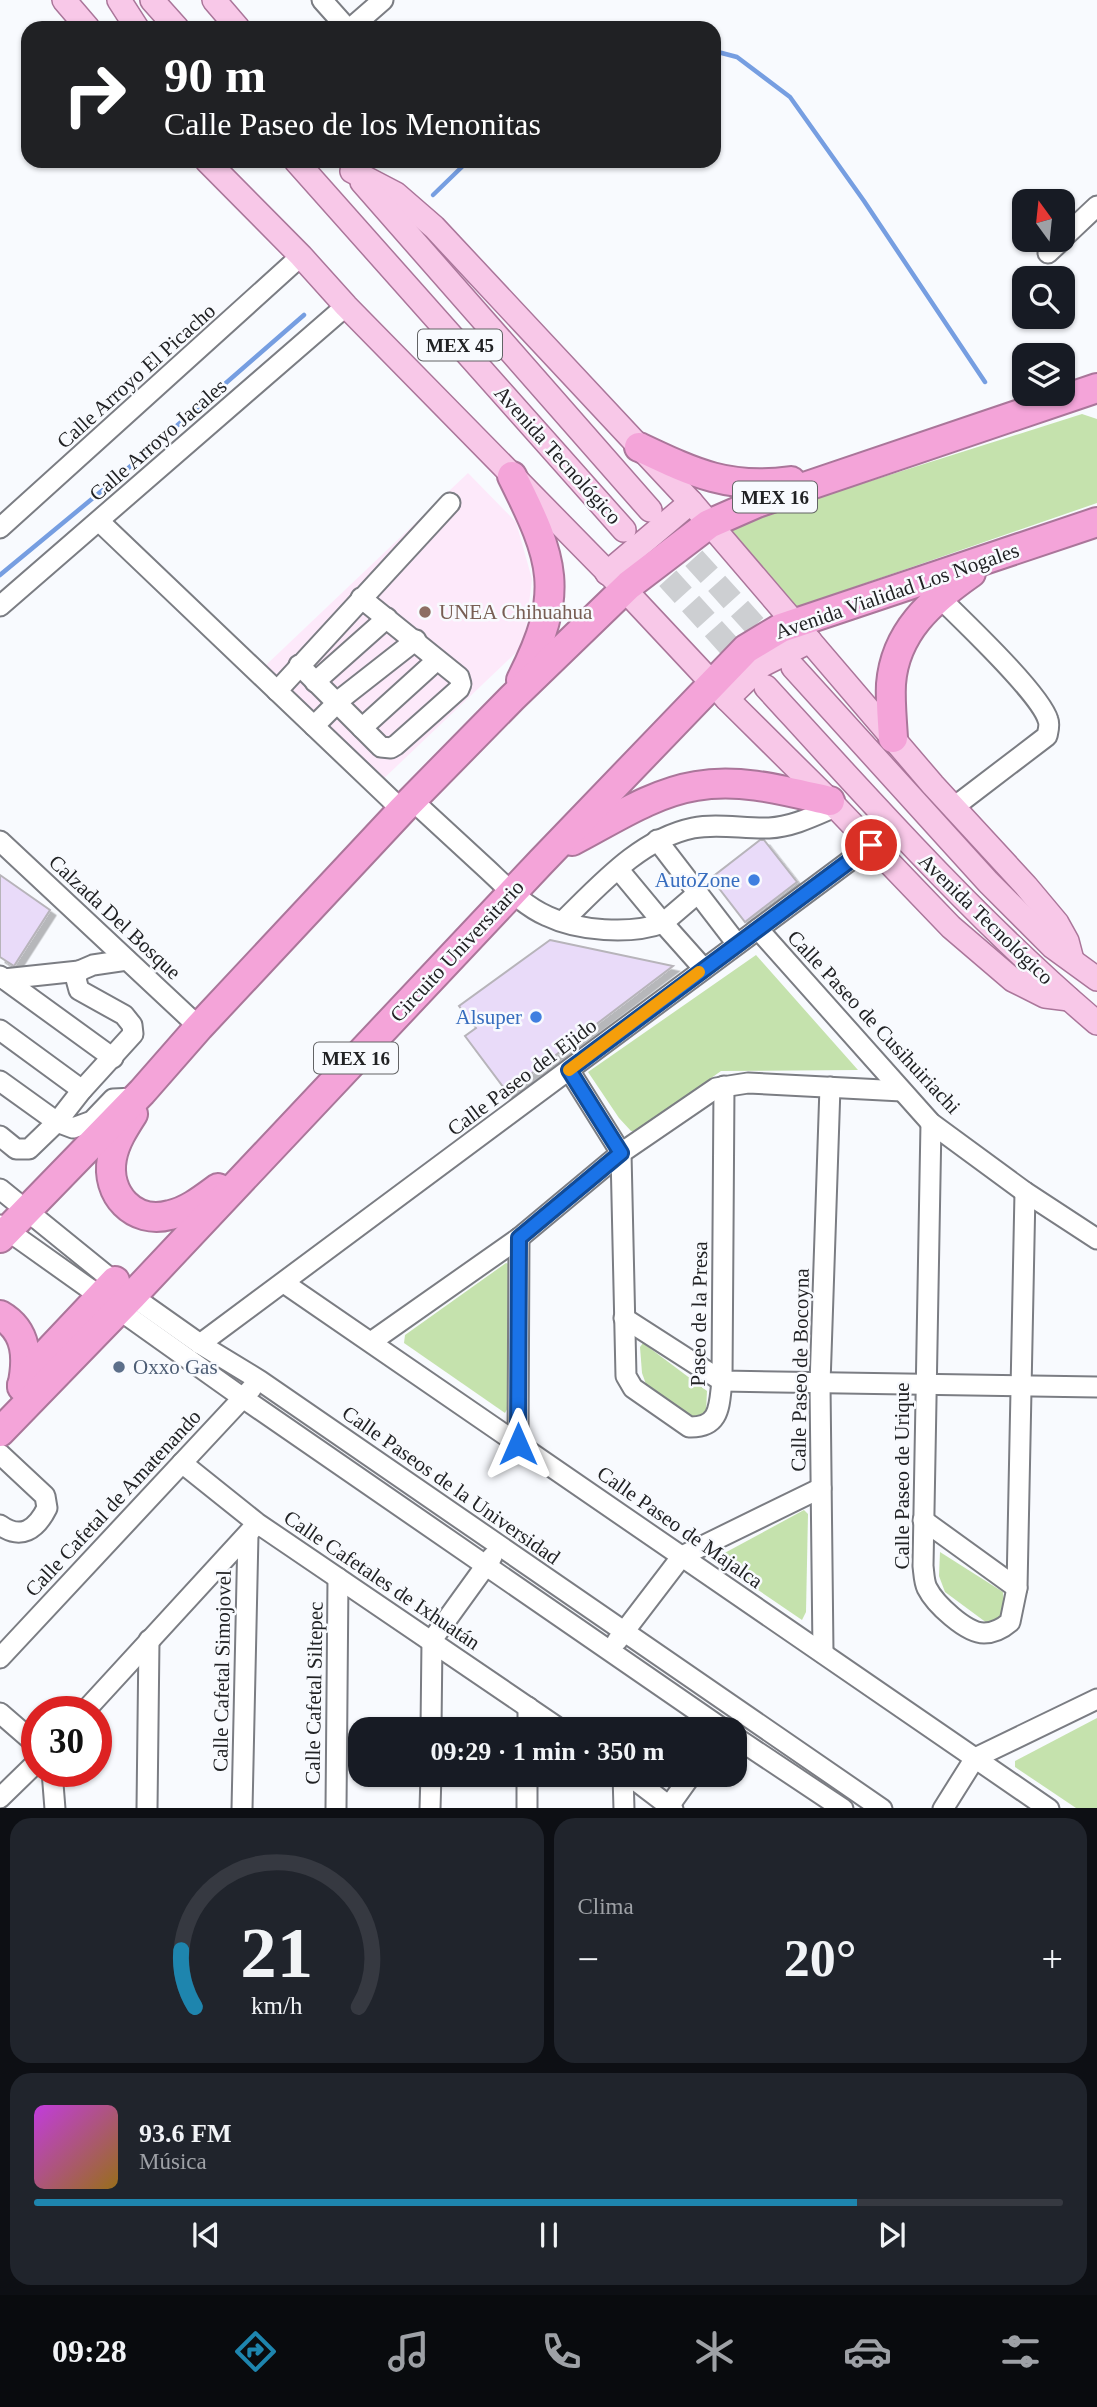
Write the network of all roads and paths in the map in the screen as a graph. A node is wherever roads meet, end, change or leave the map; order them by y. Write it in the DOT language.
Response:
graph roads {
  1 [pos="64,0"];
  2 [pos="119,0"];
  3 [pos="152,0"];
  4 [pos="214,0"];
  5 [pos="322,0"];
  6 [pos="383,0"];
  7 [pos="82,21"];
  8 [pos="133,21"];
  9 [pos="171,21"];
  10 [pos="232,21"];
  11 [pos="342,21"];
  12 [pos="358,21"];
  13 [pos="215,168"];
  14 [pos="302,168"];
  15 [pos="350,168"];
  16 [pos="351,168"];
  17 [pos="1097,206"];
  18 [pos="1075,227"];
  19 [pos="301,256"];
  20 [pos="346,306"];
  21 [pos="1089,397"];
  22 [pos="639,447"];
  23 [pos="843,474"];
  24 [pos="512,476"];
  25 [pos="691,502"];
  26 [pos="450,503"];
  27 [pos="650,510"];
  28 [pos="100,522"];
  29 [pos="1097,522"];
  30 [pos="709,524"];
  31 [pos="0,528"];
  32 [pos="624,530"];
  33 [pos="990,559"];
  34 [pos="616,581"];
  35 [pos="939,597"];
  36 [pos="361,598"];
  37 [pos="0,606"];
  38 [pos="387,618"];
  39 [pos="802,632"];
  40 [pos="415,640"];
  41 [pos="438,660"];
  42 [pos="299,665"];
  43 [pos="793,667"];
  44 [pos="316,682"];
  45 [pos="766,687"];
  46 [pos="277,691"];
  47 [pos="719,691"];
  48 [pos="512,698"];
  49 [pos="337,703"];
  50 [pos="314,726"];
  51 [pos="362,728"];
  52 [pos="892,738"];
  53 [pos="832,804"];
  54 [pos="407,805"];
  55 [pos="954,807"];
  56 [pos="657,840"];
  57 [pos="0,841"];
  58 [pos="871,845"];
  59 [pos="551,852"];
  60 [pos="619,870"];
  61 [pos="512,892"];
  62 [pos="698,893"];
  63 [pos="563,921"];
  64 [pos="663,923"];
  65 [pos="758,929"];
  66 [pos="737,944"];
  67 [pos="127,960"];
  68 [pos="1072,960"];
  69 [pos="704,969"];
  70 [pos="79,971"];
  71 [pos="2,978"];
  72 [pos="1097,979"];
  73 [pos="1069,999"];
  74 [pos="1097,1023"];
  75 [pos="199,1027"];
  76 [pos="0,1030"];
  77 [pos="113,1058"];
  78 [pos="569,1070"];
  79 [pos="0,1081"];
  80 [pos="724,1086"];
  81 [pos="830,1087"];
  82 [pos="82,1090"];
  83 [pos="902,1091"];
  84 [pos="138,1095"];
  85 [pos="57,1122"];
  86 [pos="931,1123"];
  87 [pos="124,1127"];
  88 [pos="0,1136"];
  89 [pos="280,1139"];
  90 [pos="621,1153"];
  91 [pos="0,1189"];
  92 [pos="1024,1192"];
  93 [pos="16,1227"];
  94 [pos="519,1238"];
  95 [pos="1097,1239"];
  96 [pos="284,1283"];
  97 [pos="116,1295"];
  98 [pos="0,1315"];
  99 [pos="624,1318"];
  100 [pos="371,1342"];
  101 [pos="200,1343"];
  102 [pos="260,1380"];
  103 [pos="722,1381"];
  104 [pos="820,1384"];
  105 [pos="22,1385"];
  106 [pos="925,1385"];
  107 [pos="1022,1387"];
  108 [pos="1097,1387"];
  109 [pos="243,1398"];
  110 [pos="3,1428"];
  111 [pos="518,1444"];
  112 [pos="0,1454"];
  113 [pos="182,1463"];
  114 [pos="821,1488"];
  115 [pos="923,1520"];
  116 [pos="0,1525"];
  117 [pos="252,1528"];
  118 [pos="501,1547"];
  119 [pos="682,1556"];
  120 [pos="484,1566"];
  121 [pos="338,1578"];
  122 [pos="1017,1588"];
  123 [pos="624,1632"];
  124 [pos="149,1640"];
  125 [pos="432,1640"];
  126 [pos="610,1652"];
  127 [pos="823,1653"];
  128 [pos="0,1658"];
  129 [pos="98,1696"];
  130 [pos="1097,1699"];
  131 [pos="528,1707"];
  132 [pos="0,1713"];
  133 [pos="431,1717"];
  134 [pos="528,1717"];
  135 [pos="543,1717"];
  136 [pos="705,1717"];
  137 [pos="21,1731"];
  138 [pos="747,1745"];
  139 [pos="975,1758"];
  140 [pos="21,1778"];
  141 [pos="53,1787"];
  142 [pos="430,1787"];
  143 [pos="527,1787"];
  144 [pos="625,1787"];
  145 [pos="642,1787"];
  146 [pos="684,1787"];
  147 [pos="0,1798"];
  148 [pos="55,1808"];
  149 [pos="147,1808"];
  150 [pos="242,1808"];
  151 [pos="336,1808"];
  152 [pos="430,1808"];
  153 [pos="527,1808"];
  154 [pos="624,1808"];
  155 [pos="670,1808"];
  156 [pos="843,1808"];
  157 [pos="882,1808"];
  158 [pos="943,1808"];
  159 [pos="1049,1808"];
  1 -- 7 [label="main road"];
  2 -- 8 [label="main road"];
  3 -- 9 [label="main road"];
  4 -- 10 [label="main road"];
  5 -- 11 [label="street"];
  6 -- 12 [label="street"];
  13 -- 19 [label="main road, MEX 45"];
  14 -- 32 [label="main road, Avenida Tecnológico / MEX 45"];
  15 -- 27 [label="main road, Avenida Tecnológico / MEX 45"];
  16 -- 22 [label="main road, MEX 45"];
  17 -- 18 [label="street"];
  19 -- 20 [label="main road, MEX 45"];
  19 -- 31 [label="street, Calle Arroyo El Picacho"];
  20 -- 24 [label="main road, MEX 45"];
  20 -- 28 [label="street, Calle Arroyo Jacales"];
  21 -- 23 [label="highway, MEX 45"];
  22 -- 23 [label="highway, MEX 45"];
  22 -- 25 [label="main road"];
  23 -- 30 [label="highway, MEX 16"];
  24 -- 34 [label="main road, MEX 45"];
  24 -- 48 [label="highway"];
  25 -- 30 [label="main road"];
  25 -- 34 [label="main road"];
  26 -- 36 [label="street"];
  28 -- 37 [label="street, Calle Arroyo Jacales"];
  28 -- 46 [label="street"];
  29 -- 33 [label="highway, Avenida Vialidad Los Nogales"];
  30 -- 34 [label="highway, MEX 16"];
  30 -- 39 [label="main road"];
  33 -- 35 [label="highway"];
  33 -- 39 [label="highway, Avenida Vialidad Los Nogales"];
  34 -- 47 [label="main road, MEX 45"];
  34 -- 48 [label="highway, MEX 16"];
  35 -- 52 [label="highway"];
  35 -- 55 [label="street"];
  36 -- 38 [label="street"];
  36 -- 42 [label="street"];
  38 -- 40 [label="street"];
  38 -- 44 [label="street"];
  39 -- 47 [label="highway, Avenida Vialidad Los Nogales"];
  39 -- 52 [label="main road"];
  40 -- 41 [label="street"];
  40 -- 49 [label="street"];
  41 -- 51 [label="street"];
  41 -- 51 [label="street"];
  42 -- 44 [label="street"];
  42 -- 46 [label="street"];
  43 -- 68 [label="main road, Avenida Tecnológico"];
  44 -- 49 [label="street"];
  45 -- 73 [label="main road, Avenida Tecnológico"];
  46 -- 50 [label="street"];
  47 -- 53 [label="main road"];
  47 -- 59 [label="highway, Circuito Universitario / MEX 16"];
  48 -- 54 [label="highway, MEX 16"];
  49 -- 50 [label="street"];
  49 -- 51 [label="street"];
  50 -- 54 [label="street"];
  52 -- 55 [label="main road"];
  53 -- 56 [label="street"];
  53 -- 58 [label="main road"];
  53 -- 59 [label="highway"];
  54 -- 61 [label="street"];
  54 -- 75 [label="highway, MEX 16"];
  55 -- 68 [label="main road"];
  56 -- 60 [label="street"];
  56 -- 62 [label="street"];
  57 -- 67 [label="street, Calzada Del Bosque"];
  58 -- 65 [label="street, Calle Paseo del Ejido"];
  58 -- 73 [label="main road"];
  59 -- 61 [label="highway, Circuito Universitario / MEX 16"];
  60 -- 63 [label="street"];
  60 -- 64 [label="street"];
  61 -- 63 [label="street"];
  61 -- 89 [label="highway, Circuito Universitario / MEX 16"];
  62 -- 64 [label="street"];
  62 -- 66 [label="street"];
  63 -- 64 [label="street"];
  64 -- 69 [label="street"];
  65 -- 66 [label="street, Calle Paseo del Ejido"];
  65 -- 83 [label="street, Calle Paseo de Cusihuiriachi"];
  66 -- 69 [label="street, Calle Paseo del Ejido"];
  67 -- 70 [label="street"];
  67 -- 75 [label="street, Calzada Del Bosque"];
  68 -- 72 [label="main road, Avenida Tecnológico"];
  69 -- 78 [label="street, Calle Paseo del Ejido"];
  70 -- 71 [label="street"];
  70 -- 77 [label="street"];
  71 -- 77 [label="street"];
  73 -- 74 [label="main road, Avenida Tecnológico"];
  75 -- 84 [label="highway, MEX 16"];
  76 -- 82 [label="street"];
  77 -- 82 [label="street"];
  78 -- 90 [label="street"];
  78 -- 96 [label="street, Calle Paseo del Ejido"];
  79 -- 85 [label="street"];
  80 -- 81 [label="street"];
  80 -- 90 [label="street"];
  80 -- 103 [label="street, Paseo de la Presa"];
  81 -- 83 [label="street"];
  81 -- 104 [label="street, Calle Paseo de Bocoyna"];
  82 -- 85 [label="street"];
  83 -- 86 [label="street, Calle Paseo de Cusihuiriachi"];
  84 -- 85 [label="street"];
  84 -- 87 [label="highway"];
  84 -- 93 [label="highway, MEX 16"];
  85 -- 88 [label="street"];
  86 -- 92 [label="street, Calle Paseo de Cusihuiriachi"];
  86 -- 106 [label="street, Calle Paseo de Urique"];
  87 -- 89 [label="highway"];
  87 -- 93 [label="highway"];
  89 -- 97 [label="highway, Circuito Universitario / MEX 16"];
  90 -- 94 [label="street"];
  90 -- 99 [label="street, Paseo de la Presa"];
  91 -- 93 [label="street, Calle Paseos de la Universidad"];
  92 -- 95 [label="street, Calle Paseo de Cusihuiriachi"];
  92 -- 107 [label="street, Calle Paseo de Urique"];
  93 -- 97 [label="street, Calle Paseos de la Universidad"];
  93 -- 97 [label="street, Calle Paseos de la Universidad"];
  94 -- 100 [label="street"];
  94 -- 111 [label="street"];
  96 -- 100 [label="street, Calle Paseo de Majalca"];
  96 -- 101 [label="street, Calle Paseo del Ejido"];
  97 -- 101 [label="street, Calle Paseos de la Universidad"];
  97 -- 105 [label="highway"];
  97 -- 109 [label="street, Calle Paseos de la Universidad"];
  97 -- 110 [label="highway, Circuito Universitario / MEX 16"];
  98 -- 105 [label="highway"];
  99 -- 103 [label="street"];
  99 -- 103 [label="street, Paseo de la Presa"];
  100 -- 111 [label="street, Calle Paseo de Majalca"];
  101 -- 102 [label="street, Calle Paseos de la Universidad"];
  102 -- 109 [label="street, Calle Cafetal de Amatenando"];
  102 -- 118 [label="street, Calle Paseos de la Universidad"];
  103 -- 104 [label="street"];
  104 -- 106 [label="street"];
  104 -- 114 [label="street, Calle Paseo de Bocoyna"];
  105 -- 110 [label="highway"];
  106 -- 107 [label="street"];
  106 -- 115 [label="street, Calle Paseo de Urique"];
  107 -- 108 [label="street"];
  107 -- 122 [label="street, Calle Paseo de Urique"];
  109 -- 113 [label="street, Calle Cafetal de Amatenando"];
  109 -- 120 [label="street, Calle Paseos de la Universidad"];
  111 -- 119 [label="street, Calle Paseo de Majalca"];
  112 -- 116 [label="street"];
  113 -- 117 [label="street, Calle Cafetales de Ixhuatán"];
  113 -- 128 [label="street, Calle Cafetal de Amatenando"];
  114 -- 119 [label="street"];
  114 -- 127 [label="street, Calle Paseo de Bocoyna"];
  115 -- 122 [label="street"];
  115 -- 122 [label="street, Calle Paseo de Urique"];
  117 -- 121 [label="street, Calle Cafetales de Ixhuatán"];
  117 -- 124 [label="street"];
  117 -- 150 [label="street, Calle Cafetal Simojovel"];
  118 -- 120 [label="street"];
  118 -- 123 [label="street, Calle Paseos de la Universidad"];
  119 -- 123 [label="street"];
  119 -- 127 [label="street, Calle Paseo de Majalca"];
  120 -- 125 [label="street"];
  120 -- 126 [label="street, Calle Paseos de la Universidad"];
  121 -- 125 [label="street, Calle Cafetales de Ixhuatán"];
  121 -- 151 [label="street, Calle Cafetal Siltepec"];
  123 -- 126 [label="street"];
  123 -- 157 [label="street, Calle Paseos de la Universidad"];
  124 -- 129 [label="street"];
  124 -- 149 [label="street"];
  125 -- 131 [label="street, Calle Cafetales de Ixhuatán"];
  125 -- 133 [label="street"];
  126 -- 136 [label="street, Calle Paseos de la Universidad"];
  127 -- 139 [label="street, Calle Paseo de Majalca"];
  130 -- 139 [label="street"];
  131 -- 134 [label="street"];
  131 -- 135 [label="street, Calle Cafetales de Ixhuatán"];
  132 -- 137 [label="street"];
  138 -- 156 [label="street"];
  139 -- 158 [label="street"];
  139 -- 159 [label="street, Calle Paseo de Majalca"];
  140 -- 147 [label="street"];
  141 -- 148 [label="street"];
  142 -- 152 [label="street"];
  143 -- 153 [label="street"];
  144 -- 154 [label="street"];
  145 -- 155 [label="street"];
  146 -- 155 [label="street"];
}
